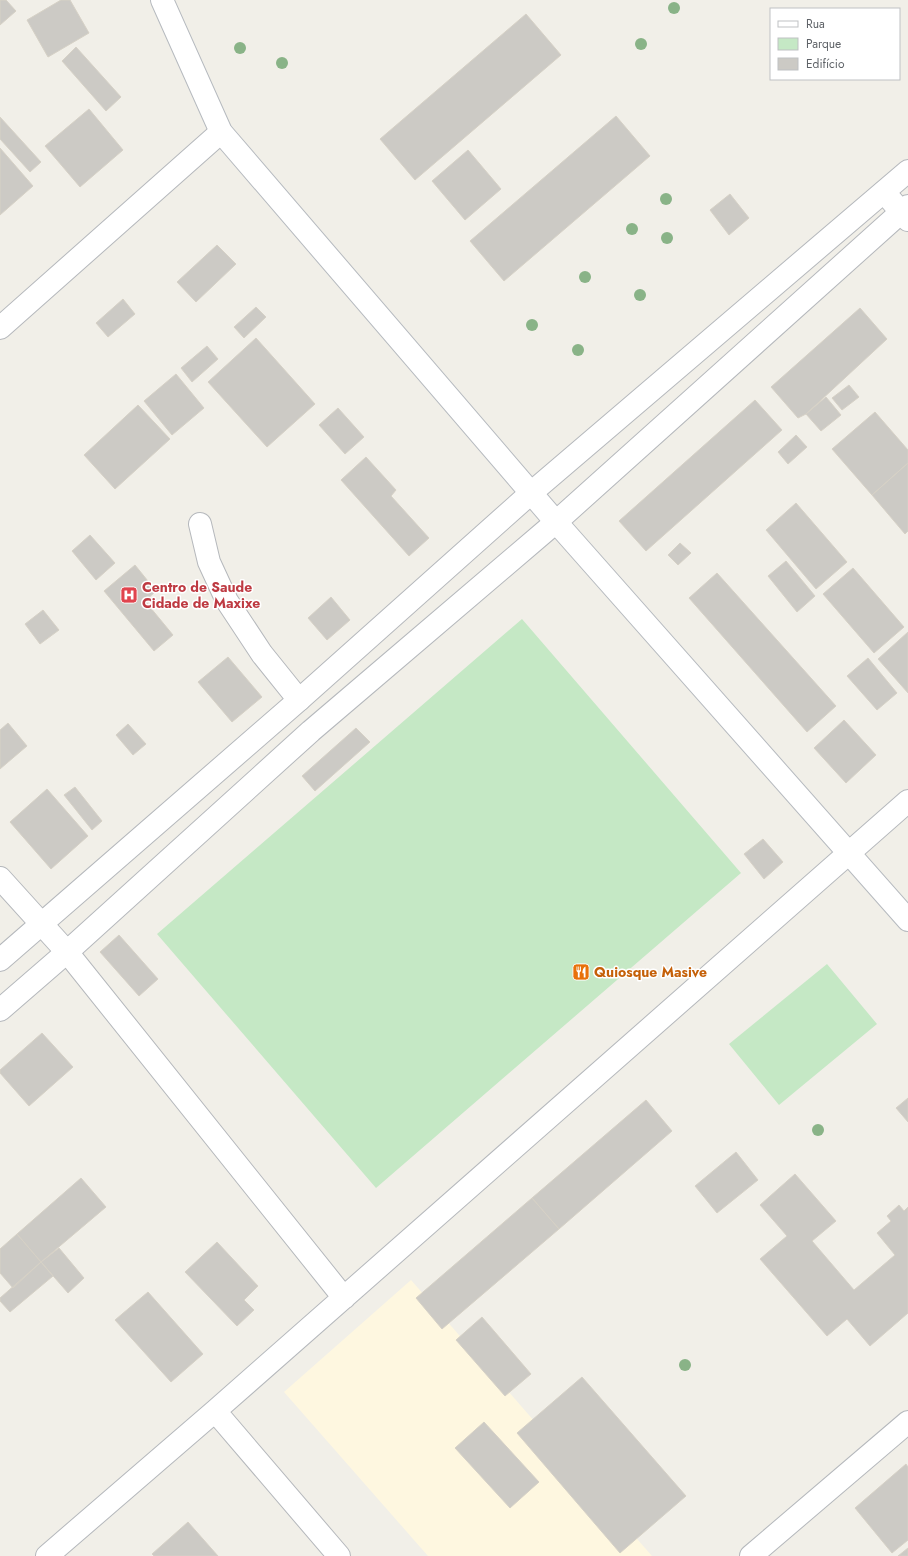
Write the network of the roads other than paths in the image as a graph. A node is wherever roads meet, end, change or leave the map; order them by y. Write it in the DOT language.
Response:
graph roads {
  1 [pos="162,0"];
  2 [pos="221,132"];
  3 [pos="908,171"];
  4 [pos="884,192"];
  5 [pos="906,213"];
  6 [pos="0,328"];
  7 [pos="531,493"];
  8 [pos="556,522"];
  9 [pos="200,524"];
  10 [pos="299,700"];
  11 [pos="908,801"];
  12 [pos="848,853"];
  13 [pos="0,878"];
  14 [pos="908,920"];
  15 [pos="42,925"];
  16 [pos="67,952"];
  17 [pos="0,960"];
  18 [pos="0,1010"];
  19 [pos="344,1298"];
  20 [pos="216,1411"];
  21 [pos="908,1422"];
  22 [pos="47,1556"];
  23 [pos="339,1556"];
  24 [pos="751,1556"];
  1 -- 2 [label="street"];
  2 -- 6 [label="street"];
  2 -- 7 [label="street"];
  3 -- 4 [label="street"];
  4 -- 5 [label="street"];
  4 -- 7 [label="street"];
  5 -- 8 [label="street"];
  7 -- 8 [label="street"];
  7 -- 10 [label="street"];
  8 -- 12 [label="street"];
  8 -- 16 [label="street"];
  9 -- 10 [label="street"];
  10 -- 15 [label="street"];
  11 -- 12 [label="street"];
  12 -- 14 [label="street"];
  12 -- 19 [label="street"];
  13 -- 15 [label="street"];
  15 -- 16 [label="street"];
  15 -- 17 [label="street"];
  16 -- 18 [label="street"];
  16 -- 19 [label="street"];
  19 -- 20 [label="street"];
  20 -- 22 [label="street"];
  20 -- 23 [label="street"];
  21 -- 24 [label="street"];
}
